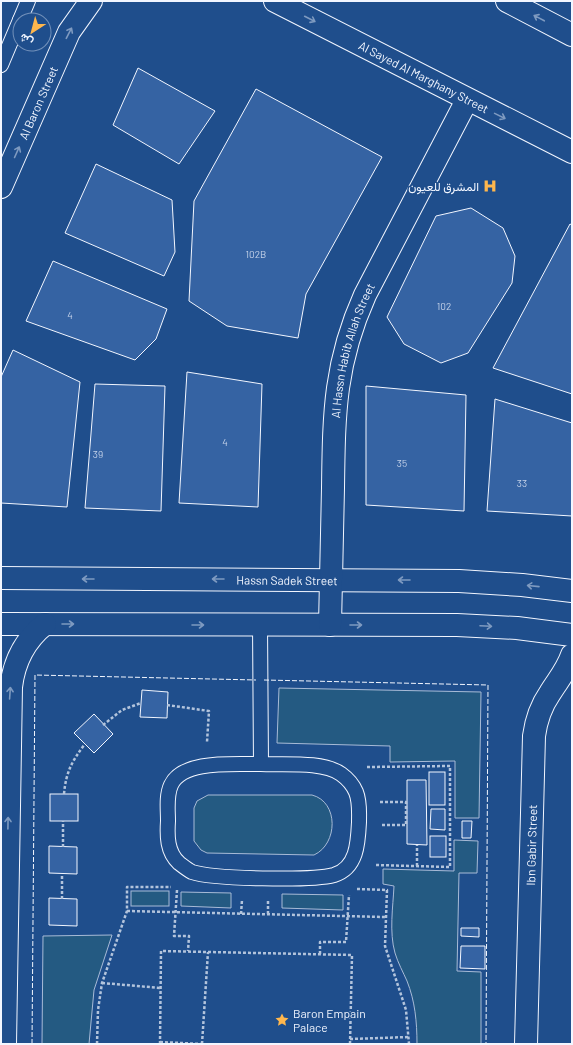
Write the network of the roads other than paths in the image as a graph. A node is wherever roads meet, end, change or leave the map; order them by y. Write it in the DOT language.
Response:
graph roads {
  1 [pos="28,1"];
  2 [pos="91,1"];
  3 [pos="275,1"];
  4 [pos="507,1"];
  5 [pos="23,12"];
  6 [pos="572,35"];
  7 [pos="12,39"];
  8 [pos="1,65"];
  9 [pos="467,100"];
  10 [pos="572,152"];
  11 [pos="1,187"];
  12 [pos="1,578"];
  13 [pos="331,580"];
  14 [pos="572,591"];
  15 [pos="1,624"];
  16 [pos="45,624"];
  17 [pos="260,625"];
  18 [pos="330,625"];
  19 [pos="572,635"];
  20 [pos="572,655"];
  21 [pos="261,764"];
  22 [pos="5,1044"];
  23 [pos="526,1044"];
  1 -- 5 [label="lane"];
  11 -- 2 [label="street, Al Baron Street, one-way"];
  3 -- 9 [label="street, Al Sayed Al Marghany Street, one-way"];
  6 -- 4 [label="street, one-way"];
  7 -- 8 [label="lane"];
  9 -- 10 [label="street, Al Sayed Al Marghany Street, one-way"];
  9 -- 13 [label="street, Al Hassn Habib Allah Street"];
  13 -- 12 [label="street, Hassn Sadek Street, one-way"];
  14 -- 13 [label="street, Hassn Sadek Street, one-way"];
  13 -- 18 [label="street, Al Hassn Habib Allah Street"];
  15 -- 16 [label="street"];
  16 -- 17 [label="street, one-way"];
  22 -- 16 [label="street, one-way"];
  17 -- 18 [label="street"];
  17 -- 21 [label="lane"];
  18 -- 19 [label="street, one-way"];
  20 -- 23 [label="street, Ibn Gabir Street"];
  21 -- 21 [label="lane"];
}
